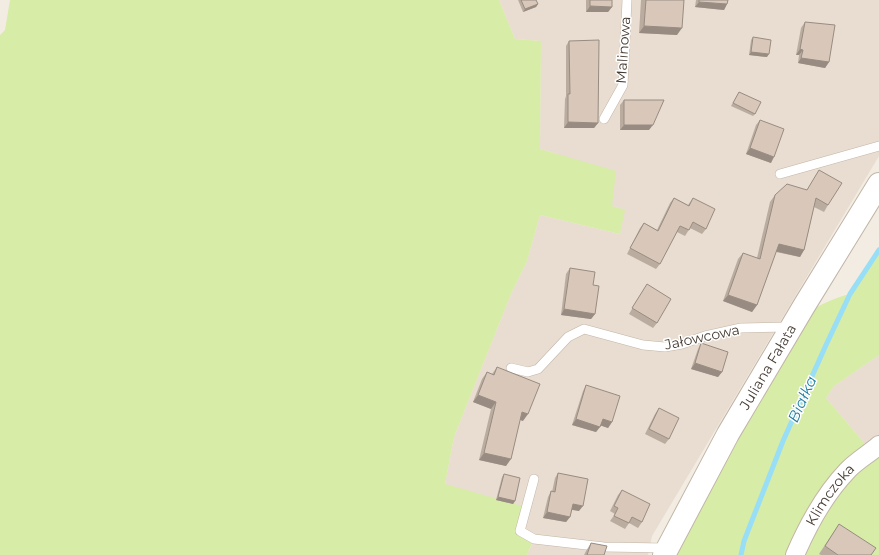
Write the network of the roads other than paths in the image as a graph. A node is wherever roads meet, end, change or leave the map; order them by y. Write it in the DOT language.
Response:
graph roads {
  1 [pos="627,0"];
  2 [pos="604,119"];
  3 [pos="879,146"];
  4 [pos="780,174"];
  5 [pos="879,184"];
  6 [pos="792,327"];
  7 [pos="511,368"];
  8 [pos="879,445"];
  9 [pos="534,479"];
  10 [pos="666,552"];
  11 [pos="795,555"];
  1 -- 2 [label="lane, Malinowa"];
  3 -- 4 [label="lane"];
  5 -- 6 [label="street, Juliana Fałata"];
  6 -- 7 [label="lane, Jałowcowa"];
  6 -- 10 [label="street, Juliana Fałata"];
  8 -- 11 [label="street, Klimczoka"];
  9 -- 10 [label="lane"];
}
